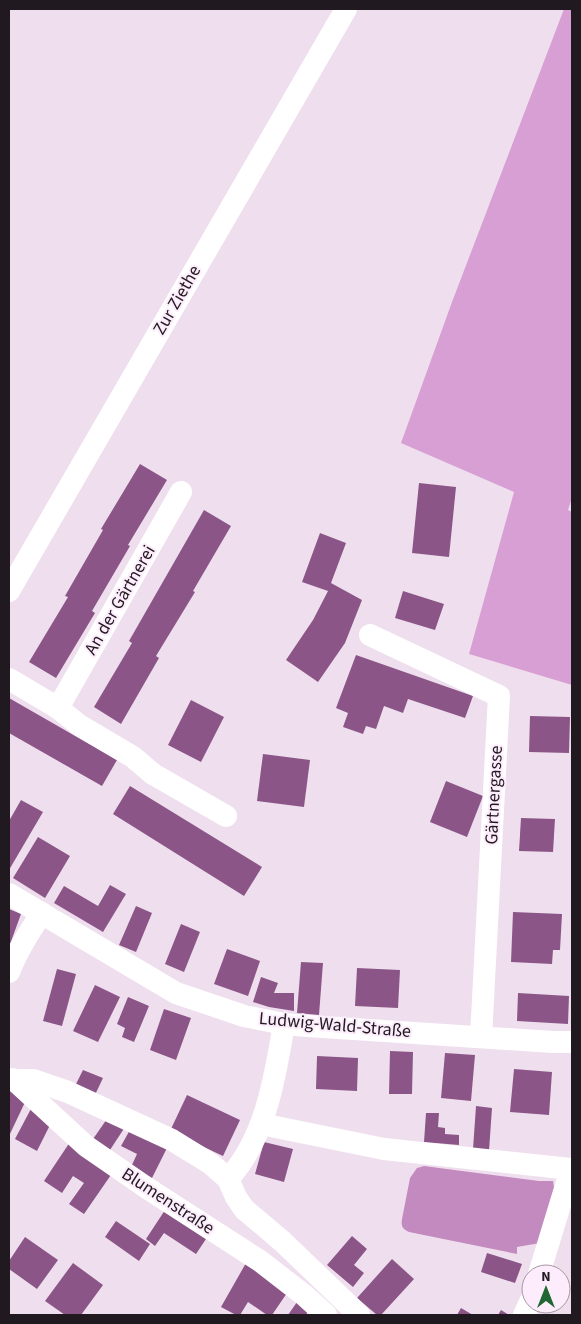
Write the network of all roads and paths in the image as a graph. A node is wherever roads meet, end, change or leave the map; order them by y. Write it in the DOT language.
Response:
graph roads {
  1 [pos="346,9"];
  2 [pos="182,492"];
  3 [pos="9,591"];
  4 [pos="370,635"];
  5 [pos="9,679"];
  6 [pos="58,708"];
  7 [pos="226,816"];
  8 [pos="9,894"];
  9 [pos="42,913"];
  10 [pos="9,972"];
  11 [pos="284,1024"];
  12 [pos="481,1037"];
  13 [pos="572,1042"];
  14 [pos="12,1078"];
  15 [pos="261,1124"];
  16 [pos="572,1169"];
  17 [pos="228,1179"];
  18 [pos="542,1264"];
  19 [pos="326,1315"];
  20 [pos="359,1315"];
  1 -- 3 [label="street, Zur Ziethe"];
  2 -- 6 [label="street, An der Gärtnerei"];
  4 -- 12 [label="street, Gärtnergasse"];
  5 -- 6 [label="street"];
  6 -- 7 [label="street"];
  8 -- 9 [label="street, Ludwig-Wald-Straße"];
  9 -- 10 [label="street"];
  9 -- 11 [label="street, Ludwig-Wald-Straße"];
  11 -- 12 [label="street, Ludwig-Wald-Straße"];
  11 -- 15 [label="street"];
  12 -- 13 [label="street, Ludwig-Wald-Straße"];
  14 -- 17 [label="street, Blumenstraße"];
  14 -- 19 [label="street, Blumenstraße"];
  15 -- 16 [label="street"];
  15 -- 17 [label="street"];
  16 -- 18 [label="street"];
  17 -- 20 [label="street, Blumenstraße"];
}
